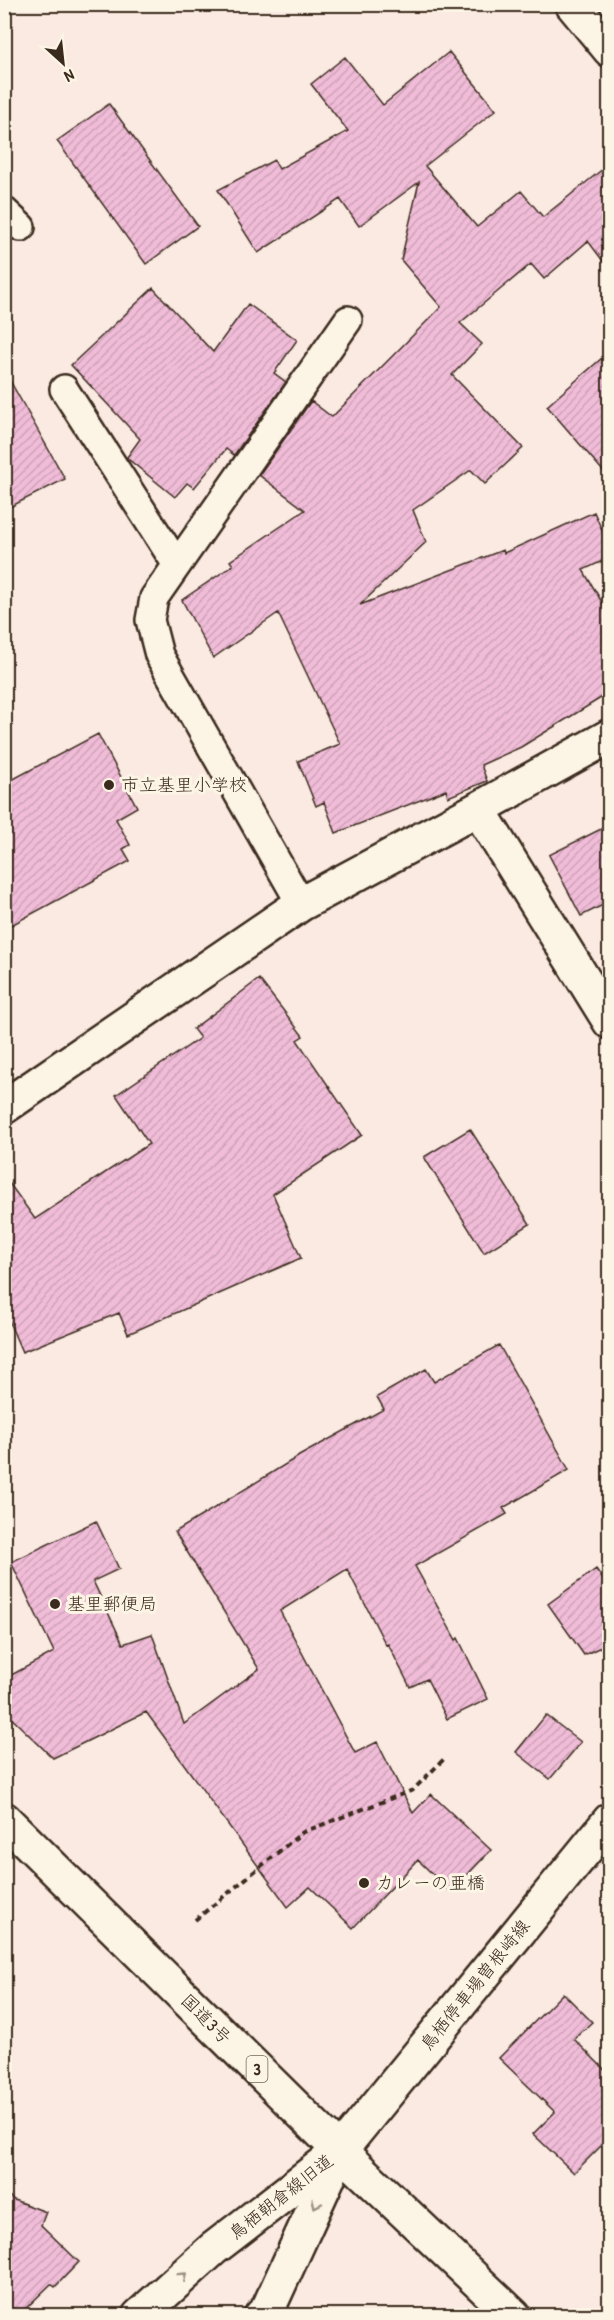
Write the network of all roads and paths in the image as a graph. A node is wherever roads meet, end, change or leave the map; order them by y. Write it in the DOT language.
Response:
graph roads {
  1 [pos="572,4"];
  2 [pos="609,50"];
  3 [pos="348,320"];
  4 [pos="64,389"];
  5 [pos="177,565"];
  6 [pos="609,736"];
  7 [pos="478,809"];
  8 [pos="301,904"];
  9 [pos="609,1022"];
  10 [pos="4,1107"];
  11 [pos="445,1758"];
  12 [pos="4,1819"];
  13 [pos="609,1820"];
  14 [pos="195,1920"];
  15 [pos="340,2151"];
  16 [pos="139,2316"];
  17 [pos="261,2316"];
  18 [pos="514,2316"];
  1 -- 2 [label="main road"];
  3 -- 5 [label="lane"];
  4 -- 5 [label="lane"];
  5 -- 8 [label="lane"];
  6 -- 7 [label="main road"];
  7 -- 8 [label="main road"];
  7 -- 9 [label="main road"];
  8 -- 10 [label="main road"];
  11 -- 14 [label="path"];
  12 -- 15 [label="main road, 国道3号 / 3"];
  13 -- 15 [label="main road, 鳥栖停車場曽根崎線"];
  16 -- 15 [label="main road, 鳥栖朝倉線旧道, one-way"];
  15 -- 17 [label="main road, 鳥栖朝倉線旧道, one-way"];
  15 -- 18 [label="main road, 国道3号 / 3"];
}
